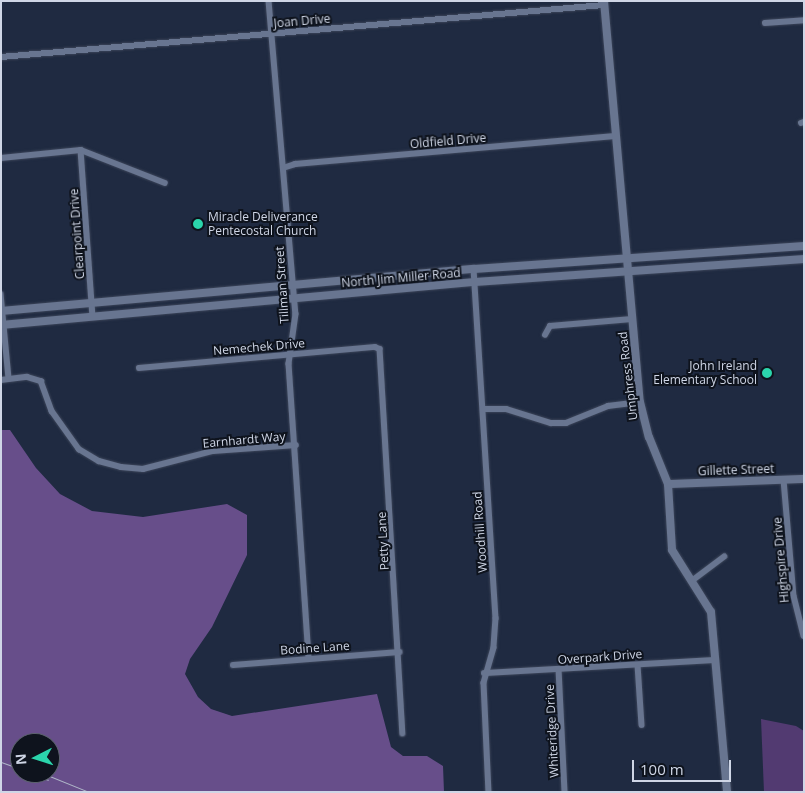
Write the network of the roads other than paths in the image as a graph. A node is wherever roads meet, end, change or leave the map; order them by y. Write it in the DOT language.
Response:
graph roads {
  1 [pos="269,1"];
  2 [pos="604,3"];
  3 [pos="804,20"];
  4 [pos="765,23"];
  5 [pos="272,34"];
  6 [pos="1,57"];
  7 [pos="615,136"];
  8 [pos="81,150"];
  9 [pos="1,158"];
  10 [pos="283,168"];
  11 [pos="165,183"];
  12 [pos="804,246"];
  13 [pos="742,251"];
  14 [pos="627,259"];
  15 [pos="804,259"];
  16 [pos="744,265"];
  17 [pos="474,269"];
  18 [pos="629,272"];
  19 [pos="475,282"];
  20 [pos="293,285"];
  21 [pos="1,294"];
  22 [pos="294,298"];
  23 [pos="92,303"];
  24 [pos="2,311"];
  25 [pos="93,316"];
  26 [pos="632,319"];
  27 [pos="2,325"];
  28 [pos="545,335"];
  29 [pos="379,348"];
  30 [pos="290,354"];
  31 [pos="139,368"];
  32 [pos="9,379"];
  33 [pos="1,380"];
  34 [pos="640,402"];
  35 [pos="483,409"];
  36 [pos="296,445"];
  37 [pos="784,480"];
  38 [pos="804,480"];
  39 [pos="668,484"];
  40 [pos="724,558"];
  41 [pos="692,580"];
  42 [pos="804,636"];
  43 [pos="399,652"];
  44 [pos="309,657"];
  45 [pos="716,660"];
  46 [pos="638,664"];
  47 [pos="233,665"];
  48 [pos="558,670"];
  49 [pos="484,673"];
  50 [pos="642,725"];
  51 [pos="404,733"];
  52 [pos="489,792"];
  53 [pos="565,792"];
  54 [pos="727,792"];
  1 -- 5 [label="street, Tillman Street"];
  2 -- 5 [label="street, Joan Drive"];
  2 -- 7 [label="main road, Umphress Road"];
  3 -- 4 [label="street"];
  5 -- 6 [label="street, Joan Drive"];
  5 -- 10 [label="street, Tillman Street"];
  7 -- 10 [label="street, Oldfield Drive"];
  7 -- 14 [label="main road, Umphress Road"];
  8 -- 9 [label="street"];
  8 -- 11 [label="street"];
  8 -- 23 [label="street, Clearpoint Drive"];
  10 -- 20 [label="street, Tillman Street"];
  12 -- 13 [label="main road, North Jim Miller Road"];
  13 -- 14 [label="main road, North Jim Miller Road"];
  13 -- 16 [label="main road"];
  14 -- 17 [label="main road, North Jim Miller Road"];
  14 -- 18 [label="main road, Umphress Road"];
  15 -- 16 [label="main road, North Jim Miller Road"];
  16 -- 18 [label="main road, North Jim Miller Road"];
  17 -- 19 [label="street, Woodhill Road"];
  17 -- 20 [label="main road, North Jim Miller Road"];
  18 -- 19 [label="main road, North Jim Miller Road"];
  18 -- 26 [label="main road, Umphress Road"];
  19 -- 22 [label="main road, North Jim Miller Road"];
  19 -- 35 [label="street, Woodhill Road"];
  20 -- 22 [label="street, Tillman Street"];
  20 -- 23 [label="main road, North Jim Miller Road"];
  21 -- 24 [label="street"];
  22 -- 25 [label="main road, North Jim Miller Road"];
  22 -- 30 [label="street, Tillman Street"];
  23 -- 24 [label="main road, North Jim Miller Road"];
  23 -- 25 [label="street, Clearpoint Drive"];
  24 -- 27 [label="street"];
  25 -- 27 [label="main road, North Jim Miller Road"];
  26 -- 28 [label="street"];
  26 -- 34 [label="main road, Umphress Road"];
  27 -- 32 [label="street"];
  29 -- 30 [label="street, Nemechek Drive"];
  29 -- 43 [label="street, Petty Lane"];
  30 -- 31 [label="street, Nemechek Drive"];
  30 -- 36 [label="street, Tillman Street"];
  32 -- 33 [label="street, Earnhardt Way"];
  32 -- 36 [label="street, Earnhardt Way"];
  34 -- 35 [label="street"];
  34 -- 39 [label="main road, Umphress Road"];
  35 -- 49 [label="street, Woodhill Road"];
  36 -- 44 [label="street, Tillman Street"];
  37 -- 38 [label="main road, Gillette Street"];
  37 -- 39 [label="main road, Gillette Street"];
  37 -- 42 [label="street, Highspire Drive"];
  39 -- 41 [label="main road, Umphress Road"];
  40 -- 41 [label="street"];
  41 -- 45 [label="main road, Umphress Road"];
  43 -- 44 [label="street, Bodine Lane"];
  43 -- 51 [label="street, Petty Lane"];
  44 -- 47 [label="street, Bodine Lane"];
  45 -- 46 [label="street, Overpark Drive"];
  45 -- 54 [label="main road, Umphress Road"];
  46 -- 48 [label="street, Overpark Drive"];
  46 -- 50 [label="street"];
  48 -- 49 [label="street, Overpark Drive"];
  48 -- 53 [label="street, Whiteridge Drive"];
  49 -- 52 [label="street, Woodhill Road"];
}
